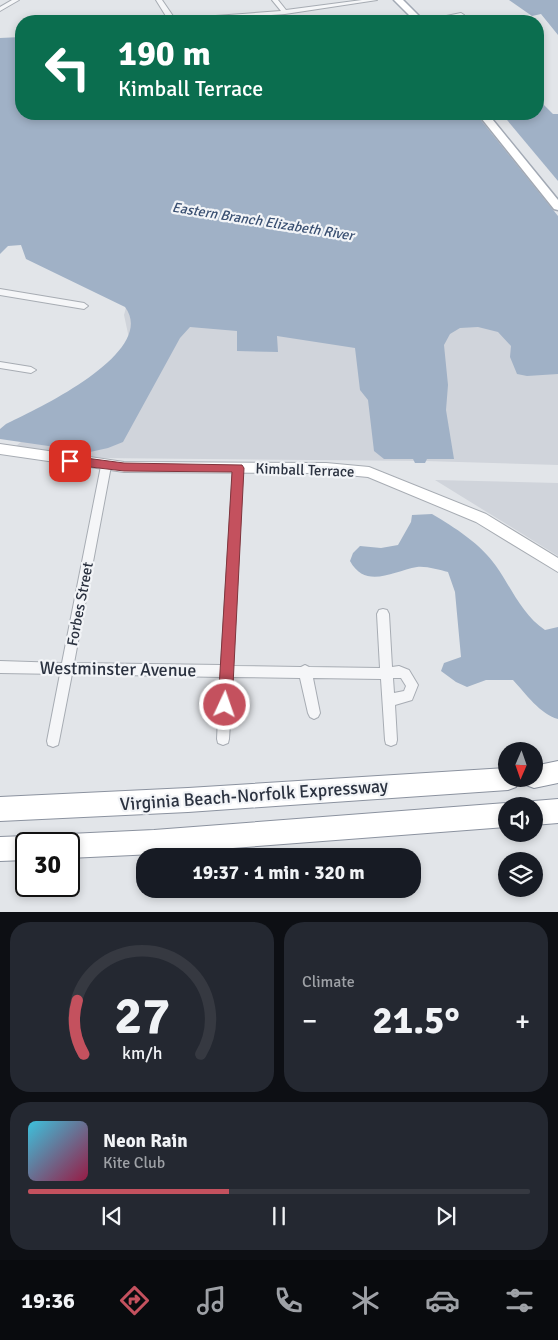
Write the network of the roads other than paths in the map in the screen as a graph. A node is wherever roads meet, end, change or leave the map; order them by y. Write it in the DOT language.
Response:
graph roads {
  1 [pos="16,0"];
  2 [pos="159,0"];
  3 [pos="275,0"];
  4 [pos="374,0"];
  5 [pos="386,0"];
  6 [pos="398,0"];
  7 [pos="0,9"];
  8 [pos="285,12"];
  9 [pos="168,15"];
  10 [pos="247,15"];
  11 [pos="401,15"];
  12 [pos="414,15"];
  13 [pos="488,120"];
  14 [pos="500,120"];
  15 [pos="558,190"];
  16 [pos="558,207"];
  17 [pos="0,292"];
  18 [pos="84,306"];
  19 [pos="0,364"];
  20 [pos="32,370"];
  21 [pos="0,449"];
  22 [pos="106,466"];
  23 [pos="238,468"];
  24 [pos="558,566"];
  25 [pos="383,614"];
  26 [pos="0,667"];
  27 [pos="67,668"];
  28 [pos="227,670"];
  29 [pos="305,671"];
  30 [pos="386,674"];
  31 [pos="389,697"];
  32 [pos="314,713"];
  33 [pos="223,739"];
  34 [pos="390,740"];
  35 [pos="53,741"];
  36 [pos="558,774"];
  37 [pos="543,776"];
  38 [pos="498,780"];
  39 [pos="0,810"];
  40 [pos="558,812"];
  41 [pos="543,814"];
  42 [pos="543,816"];
  43 [pos="498,817"];
  44 [pos="558,817"];
  45 [pos="80,845"];
  46 [pos="15,848"];
  47 [pos="0,849"];
  1 -- 7 [label="street"];
  2 -- 9 [label="street"];
  3 -- 8 [label="street"];
  4 -- 8 [label="street"];
  5 -- 11 [label="main road"];
  6 -- 12 [label="main road"];
  8 -- 10 [label="street"];
  13 -- 16 [label="main road"];
  14 -- 15 [label="main road"];
  17 -- 18 [label="street"];
  19 -- 20 [label="street"];
  21 -- 22 [label="street, Kimball Terrace"];
  22 -- 23 [label="street, Kimball Terrace"];
  22 -- 27 [label="street, Forbes Street"];
  23 -- 24 [label="street, Kimball Terrace"];
  23 -- 28 [label="street"];
  25 -- 30 [label="street"];
  26 -- 27 [label="street, Westminster Avenue"];
  27 -- 28 [label="street, Westminster Avenue"];
  27 -- 35 [label="street, Forbes Street"];
  28 -- 29 [label="street, Westminster Avenue"];
  28 -- 33 [label="street"];
  29 -- 30 [label="street, Westminster Avenue"];
  29 -- 32 [label="street"];
  30 -- 31 [label="street"];
  30 -- 31 [label="street"];
  31 -- 34 [label="street"];
  36 -- 37 [label="highway"];
  38 -- 39 [label="highway, Virginia Beach-Norfolk Expressway"];
  40 -- 41 [label="highway"];
  42 -- 44 [label="highway"];
  43 -- 45 [label="highway"];
  46 -- 47 [label="highway"];
}
